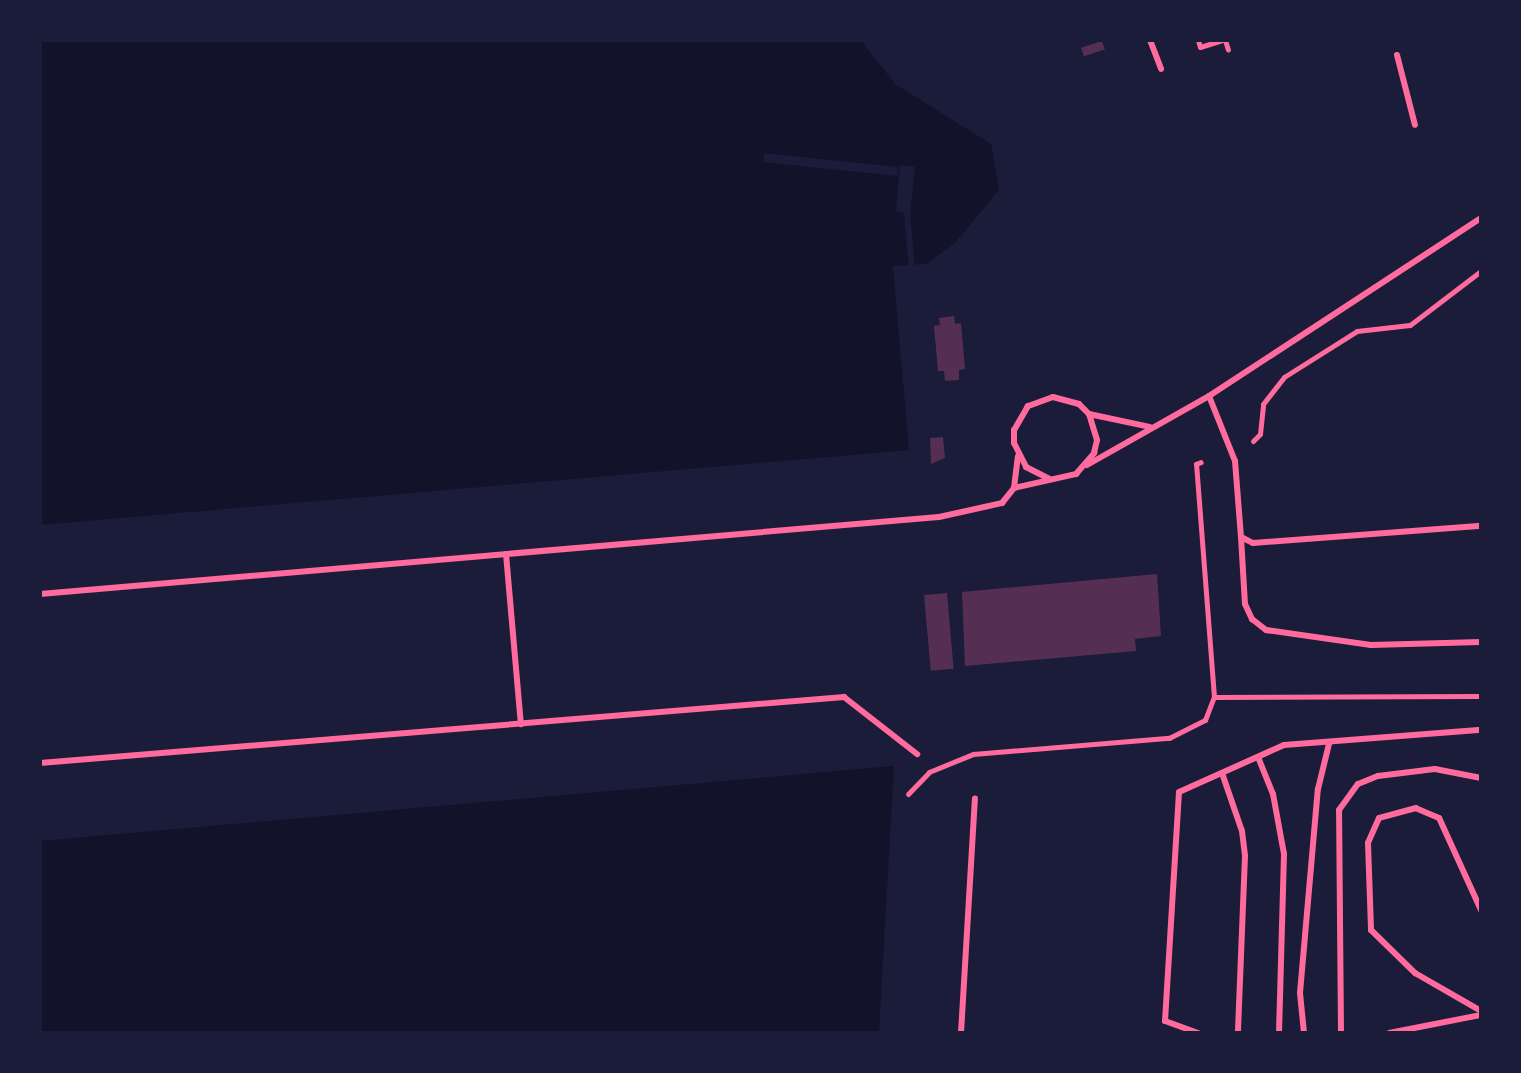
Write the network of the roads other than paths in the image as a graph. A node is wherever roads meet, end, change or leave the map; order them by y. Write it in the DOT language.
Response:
graph roads {
  1 [pos="1150,40"];
  2 [pos="1397,55"];
  3 [pos="1161,69"];
  4 [pos="1415,125"];
  5 [pos="1481,218"];
  6 [pos="1209,396"];
  7 [pos="1089,414"];
  8 [pos="1150,427"];
  9 [pos="1018,456"];
  10 [pos="1087,465"];
  11 [pos="1050,479"];
  12 [pos="1014,488"];
  13 [pos="1481,526"];
  14 [pos="1241,537"];
  15 [pos="506,554"];
  16 [pos="40,594"];
  17 [pos="1481,642"];
  18 [pos="521,724"];
  19 [pos="1481,730"];
  20 [pos="1329,744"];
  21 [pos="917,754"];
  22 [pos="1258,757"];
  23 [pos="40,763"];
  24 [pos="1222,773"];
  25 [pos="1481,778"];
  26 [pos="975,798"];
  27 [pos="1481,910"];
  28 [pos="1481,1013"];
  29 [pos="961,1033"];
  30 [pos="1198,1033"];
  31 [pos="1238,1033"];
  32 [pos="1279,1033"];
  33 [pos="1304,1033"];
  34 [pos="1341,1033"];
  35 [pos="1389,1033"];
  1 -- 3 [label="lane"];
  2 -- 4 [label="lane"];
  5 -- 6 [label="lane"];
  6 -- 8 [label="lane"];
  6 -- 14 [label="lane"];
  7 -- 8 [label="lane"];
  7 -- 9 [label="lane"];
  7 -- 10 [label="lane"];
  8 -- 10 [label="lane"];
  9 -- 11 [label="lane"];
  9 -- 12 [label="lane"];
  10 -- 11 [label="lane"];
  11 -- 12 [label="lane"];
  12 -- 15 [label="lane"];
  13 -- 14 [label="lane"];
  14 -- 17 [label="lane"];
  15 -- 16 [label="lane"];
  15 -- 18 [label="lane"];
  18 -- 21 [label="lane"];
  18 -- 23 [label="lane"];
  19 -- 20 [label="lane"];
  20 -- 22 [label="lane"];
  20 -- 33 [label="lane"];
  22 -- 24 [label="lane"];
  22 -- 32 [label="lane"];
  24 -- 30 [label="lane"];
  24 -- 31 [label="lane"];
  25 -- 34 [label="lane"];
  26 -- 29 [label="lane"];
  27 -- 28 [label="lane"];
  28 -- 35 [label="lane"];
}
